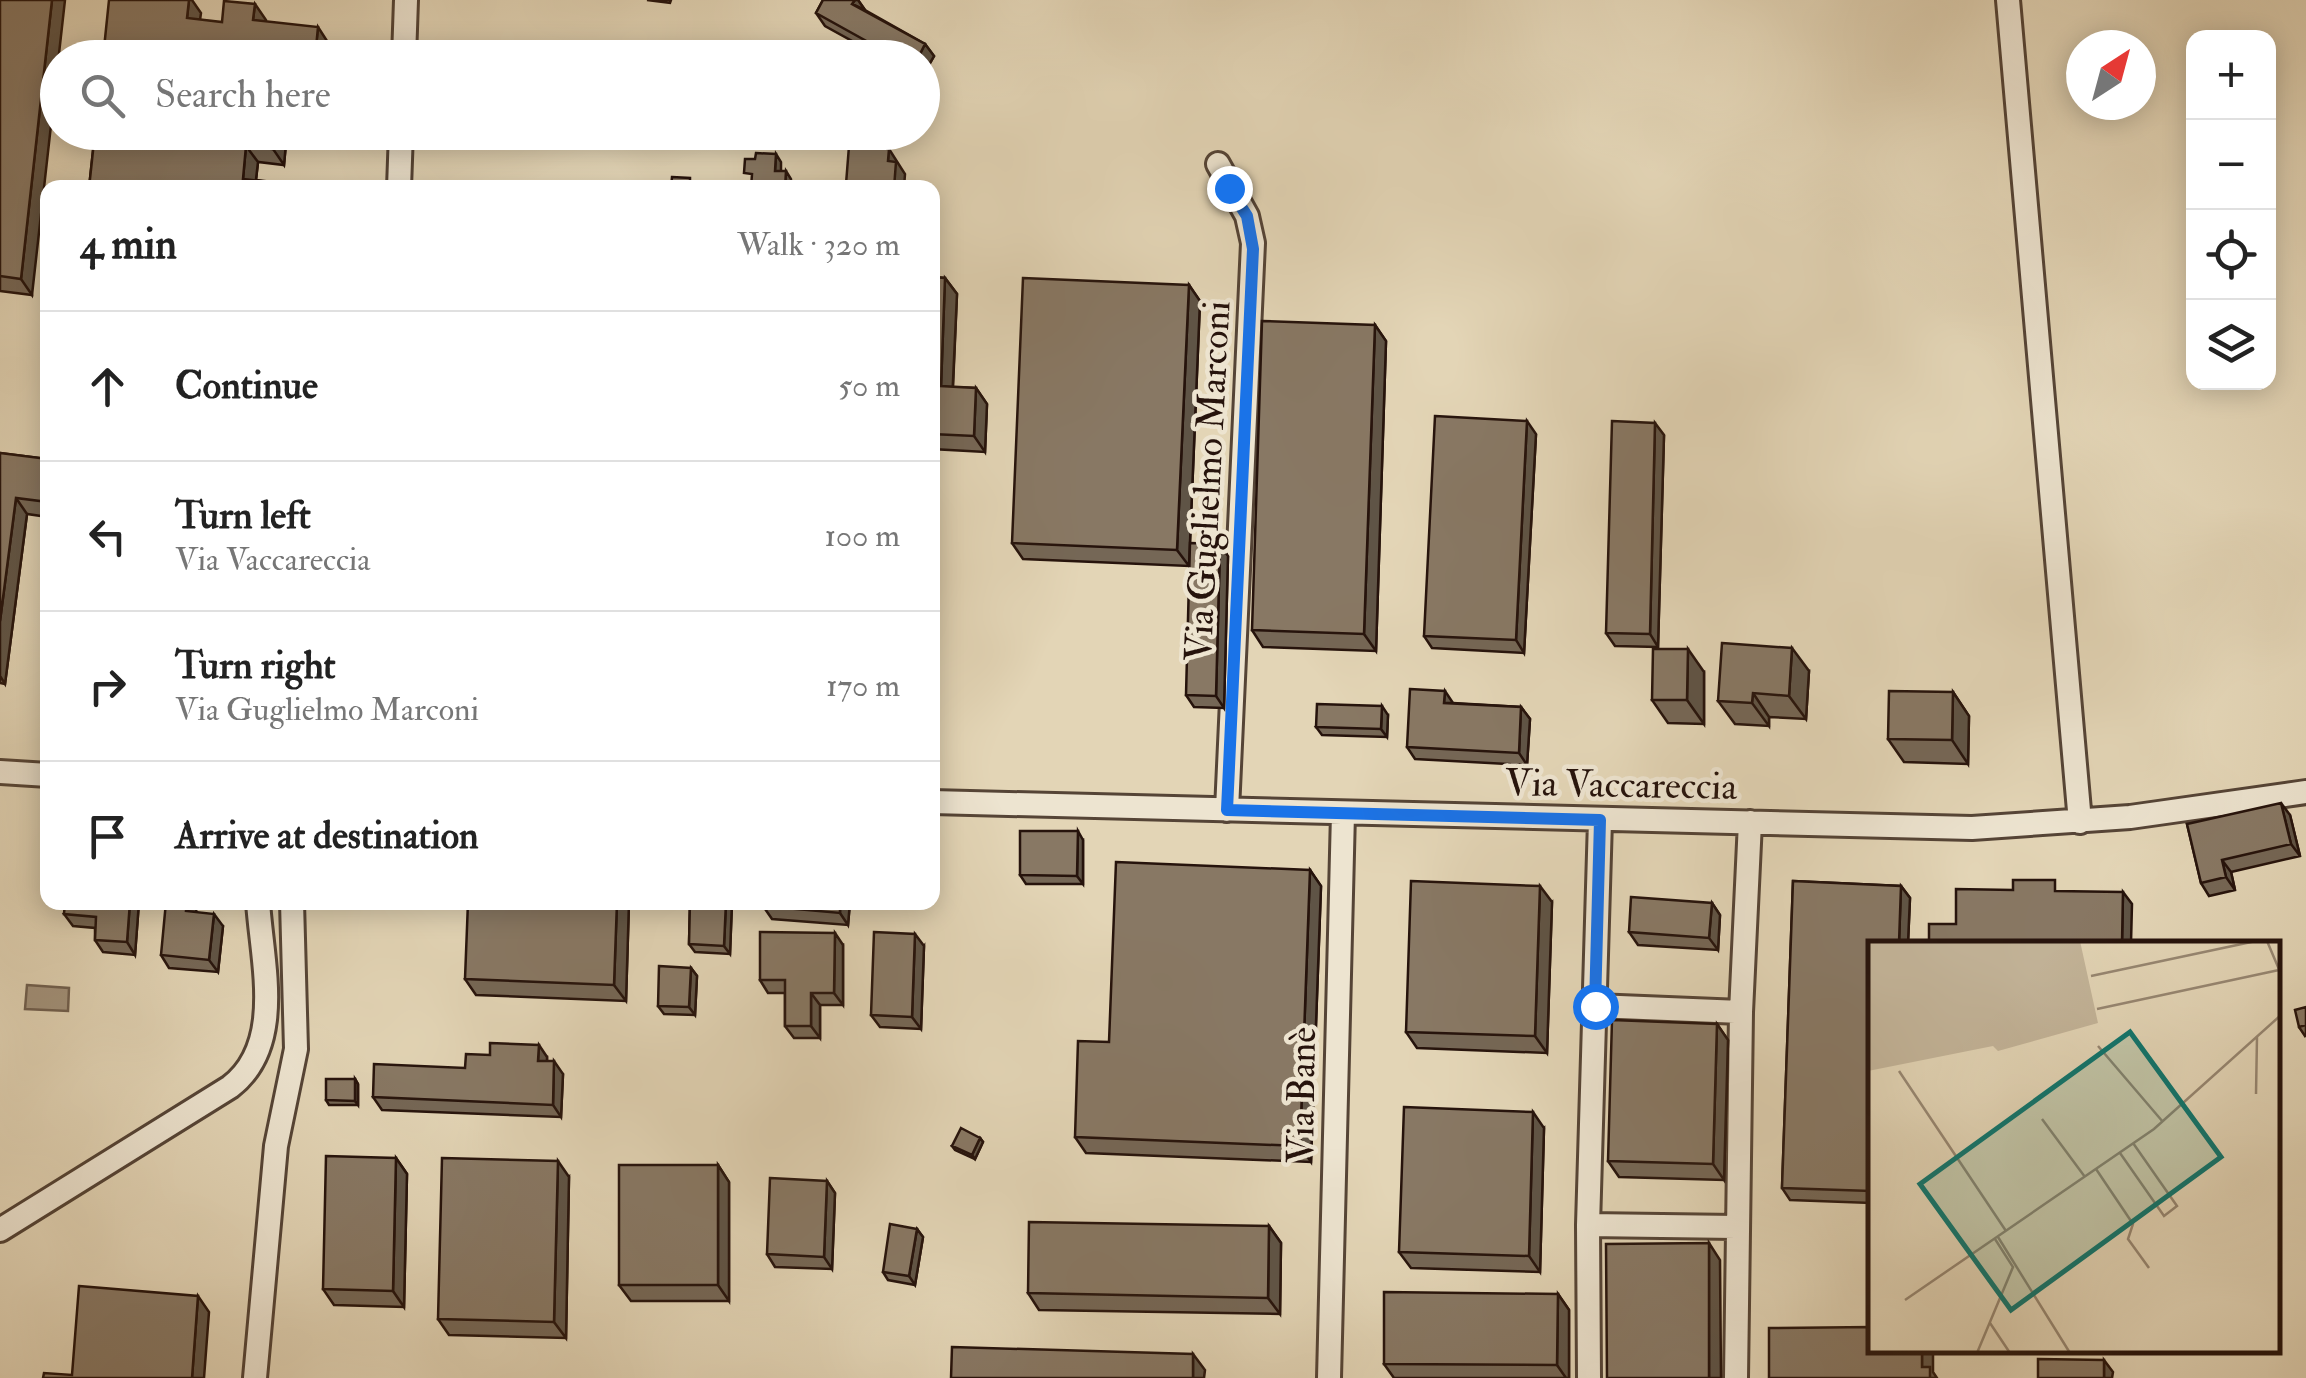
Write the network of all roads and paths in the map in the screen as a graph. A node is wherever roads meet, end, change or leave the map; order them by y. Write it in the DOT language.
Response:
graph roads {
  1 [pos="406,0"];
  2 [pos="2008,0"];
  3 [pos="405,40"];
  4 [pos="400,150"];
  5 [pos="1218,164"];
  6 [pos="399,180"];
  7 [pos="0,772"];
  8 [pos="40,774"];
  9 [pos="2306,792"];
  10 [pos="940,802"];
  11 [pos="1227,810"];
  12 [pos="1343,813"];
  13 [pos="1600,820"];
  14 [pos="1750,822"];
  15 [pos="2080,822"];
  16 [pos="258,910"];
  17 [pos="292,910"];
  18 [pos="1595,1006"];
  19 [pos="1740,1012"];
  20 [pos="1588,1225"];
  21 [pos="1736,1228"];
  22 [pos="0,1230"];
  23 [pos="255,1378"];
  24 [pos="1329,1378"];
  25 [pos="1589,1378"];
  26 [pos="1736,1378"];
  1 -- 3 [label="street"];
  2 -- 15 [label="street"];
  4 -- 6 [label="street"];
  5 -- 11 [label="street, Via Guglielmo Marconi"];
  7 -- 8 [label="street"];
  9 -- 15 [label="street, Via Vaccareccia"];
  10 -- 11 [label="street, Via Vaccareccia"];
  11 -- 12 [label="street, Via Vaccareccia"];
  12 -- 13 [label="street, Via Vaccareccia"];
  12 -- 24 [label="street, Via Banè"];
  13 -- 14 [label="street, Via Vaccareccia"];
  13 -- 18 [label="street"];
  14 -- 15 [label="street, Via Vaccareccia"];
  14 -- 19 [label="street"];
  16 -- 22 [label="street"];
  17 -- 23 [label="street"];
  18 -- 19 [label="street"];
  18 -- 20 [label="street"];
  19 -- 21 [label="street"];
  20 -- 21 [label="street"];
  20 -- 25 [label="street"];
  21 -- 26 [label="street"];
}
